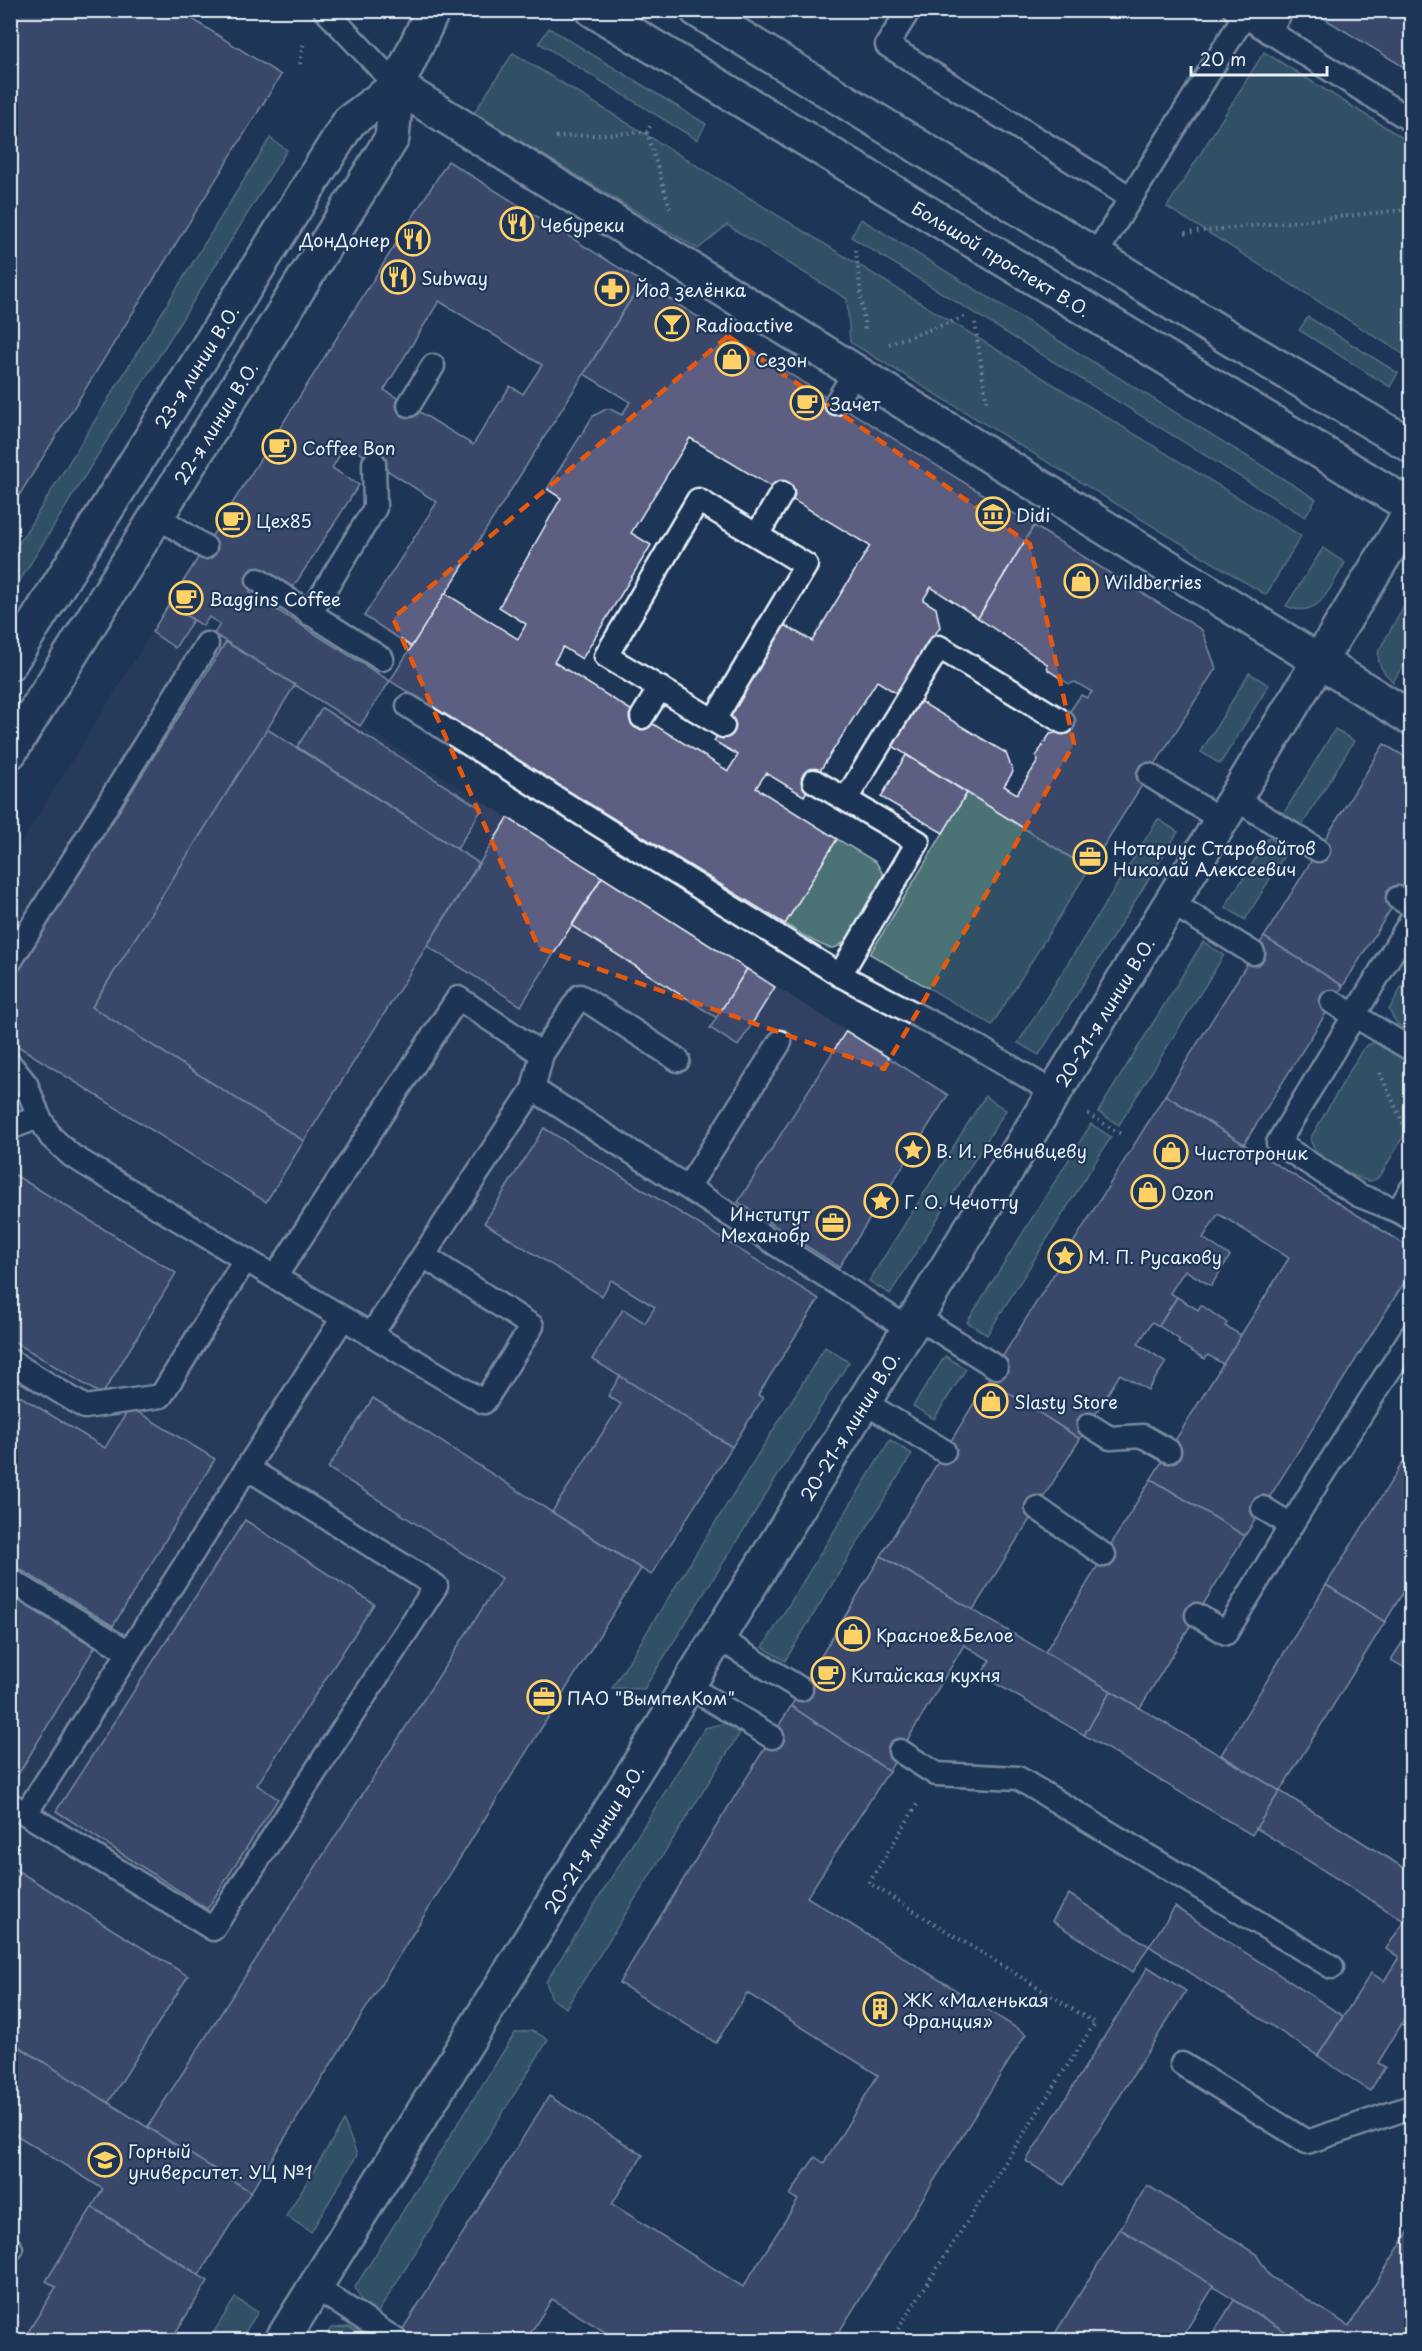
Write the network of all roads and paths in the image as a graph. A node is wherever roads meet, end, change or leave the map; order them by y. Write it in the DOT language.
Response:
graph roads {
  1 [pos="325,10"];
  2 [pos="433,10"];
  3 [pos="593,10"];
  4 [pos="697,10"];
  5 [pos="909,10"];
  6 [pos="1282,10"];
  7 [pos="1242,12"];
  8 [pos="1269,32"];
  9 [pos="397,86"];
  10 [pos="1412,121"];
  11 [pos="651,125"];
  12 [pos="647,132"];
  13 [pos="552,137"];
  14 [pos="1131,198"];
  15 [pos="1412,209"];
  16 [pos="672,216"];
  17 [pos="1185,233"];
  18 [pos="856,250"];
  19 [pos="1096,254"];
  20 [pos="965,317"];
  21 [pos="975,323"];
  22 [pos="861,362"];
  23 [pos="433,366"];
  24 [pos="836,403"];
  25 [pos="409,405"];
  26 [pos="1412,446"];
  27 [pos="978,448"];
  28 [pos="374,463"];
  29 [pos="782,494"];
  30 [pos="1412,508"];
  31 [pos="158,516"];
  32 [pos="757,535"];
  33 [pos="205,547"];
  34 [pos="258,580"];
  35 [pos="310,614"];
  36 [pos="207,644"];
  37 [pos="382,659"];
  38 [pos="1319,661"];
  39 [pos="10,663"];
  40 [pos="660,688"];
  41 [pos="408,706"];
  42 [pos="642,717"];
  43 [pos="1412,719"];
  44 [pos="1063,722"];
  45 [pos="10,752"];
  46 [pos="1149,775"];
  47 [pos="814,781"];
  48 [pos="846,799"];
  49 [pos="1227,808"];
  50 [pos="1318,850"];
  51 [pos="1170,902"];
  52 [pos="1412,920"];
  53 [pos="1253,953"];
  54 [pos="10,962"];
  55 [pos="840,975"];
  56 [pos="1332,1002"];
  57 [pos="1354,1015"];
  58 [pos="780,1042"];
  59 [pos="1412,1050"];
  60 [pos="542,1053"];
  61 [pos="678,1060"];
  62 [pos="10,1064"];
  63 [pos="533,1089"];
  64 [pos="1054,1093"];
  65 [pos="39,1117"];
  66 [pos="10,1128"];
  67 [pos="1412,1143"];
  68 [pos="688,1187"];
  69 [pos="1412,1188"];
  70 [pos="1405,1215"];
  71 [pos="424,1256"];
  72 [pos="245,1260"];
  73 [pos="275,1278"];
  74 [pos="343,1318"];
  75 [pos="913,1323"];
  76 [pos="371,1335"];
  77 [pos="1412,1335"];
  78 [pos="10,1361"];
  79 [pos="996,1367"];
  80 [pos="864,1402"];
  81 [pos="1089,1425"];
  82 [pos="944,1451"];
  83 [pos="1169,1451"];
  84 [pos="247,1468"];
  85 [pos="1037,1508"];
  86 [pos="1263,1508"];
  87 [pos="1291,1525"];
  88 [pos="1104,1555"];
  89 [pos="10,1580"];
  90 [pos="1197,1615"];
  91 [pos="718,1638"];
  92 [pos="129,1653"];
  93 [pos="688,1686"];
  94 [pos="801,1689"];
  95 [pos="772,1737"];
  96 [pos="900,1751"];
  97 [pos="936,1774"];
  98 [pos="18,1808"];
  99 [pos="1332,1967"];
  100 [pos="1182,2064"];
  101 [pos="1412,2110"];
  102 [pos="315,2287"];
  103 [pos="898,2329"];
  104 [pos="282,2340"];
  105 [pos="396,2340"];
  1 -- 9 [label="lane"];
  2 -- 9 [label="street"];
  3 -- 30 [label="street, Большой проспект В.О."];
  4 -- 19 [label="street"];
  5 -- 14 [label="lane"];
  6 -- 8 [label="lane"];
  7 -- 8 [label="lane"];
  7 -- 14 [label="lane"];
  8 -- 10 [label="lane"];
  9 -- 22 [label="street"];
  9 -- 31 [label="street, 22-я линии В.О."];
  9 -- 39 [label="street, 23-я линии В.О."];
  11 -- 12 [label="path"];
  12 -- 13 [label="path"];
  12 -- 16 [label="path"];
  14 -- 19 [label="lane"];
  15 -- 17 [label="path"];
  18 -- 22 [label="path"];
  19 -- 26 [label="street"];
  20 -- 22 [label="path"];
  21 -- 27 [label="path"];
  22 -- 24 [label="lane"];
  22 -- 27 [label="street"];
  23 -- 25 [label="lane"];
  27 -- 38 [label="street"];
  28 -- 35 [label="lane"];
  29 -- 32 [label="lane"];
  30 -- 38 [label="street, 20-21-я линии В.О."];
  31 -- 33 [label="lane"];
  31 -- 45 [label="street, 22-я линии В.О."];
  32 -- 40 [label="lane"];
  32 -- 40 [label="lane"];
  34 -- 35 [label="lane"];
  35 -- 37 [label="lane"];
  36 -- 54 [label="lane"];
  38 -- 43 [label="street"];
  38 -- 49 [label="street, 20-21-я линии В.О."];
  40 -- 42 [label="lane"];
  41 -- 55 [label="lane"];
  44 -- 48 [label="lane"];
  46 -- 49 [label="lane"];
  47 -- 48 [label="lane"];
  48 -- 55 [label="lane"];
  49 -- 50 [label="lane"];
  49 -- 51 [label="street, 20-21-я линии В.О."];
  51 -- 53 [label="lane"];
  51 -- 64 [label="street, 20-21-я линии В.О."];
  52 -- 57 [label="lane"];
  55 -- 64 [label="lane"];
  56 -- 57 [label="lane"];
  57 -- 59 [label="lane"];
  57 -- 67 [label="path"];
  57 -- 70 [label="lane"];
  58 -- 68 [label="lane"];
  60 -- 61 [label="lane"];
  60 -- 63 [label="lane"];
  60 -- 73 [label="lane"];
  62 -- 65 [label="lane"];
  63 -- 68 [label="lane"];
  63 -- 71 [label="lane"];
  64 -- 75 [label="street, 20-21-я линии В.О."];
  65 -- 66 [label="lane"];
  65 -- 72 [label="lane"];
  68 -- 75 [label="lane"];
  69 -- 70 [label="lane"];
  71 -- 76 [label="lane"];
  71 -- 76 [label="lane"];
  72 -- 73 [label="lane"];
  72 -- 78 [label="lane"];
  73 -- 74 [label="lane"];
  74 -- 76 [label="lane"];
  74 -- 84 [label="lane"];
  75 -- 79 [label="lane"];
  75 -- 80 [label="street, 20-21-я линии В.О."];
  77 -- 87 [label="lane"];
  80 -- 82 [label="lane"];
  80 -- 91 [label="street, 20-21-я линии В.О."];
  81 -- 83 [label="lane"];
  84 -- 92 [label="lane"];
  84 -- 98 [label="lane"];
  85 -- 88 [label="lane"];
  86 -- 87 [label="lane"];
  87 -- 90 [label="lane"];
  89 -- 92 [label="lane"];
  91 -- 93 [label="street, 20-21-я линии В.О."];
  91 -- 94 [label="lane"];
  92 -- 98 [label="lane"];
  93 -- 95 [label="lane"];
  93 -- 102 [label="street, 20-21-я линии В.О."];
  96 -- 97 [label="lane"];
  97 -- 99 [label="lane"];
  97 -- 103 [label="path"];
  100 -- 101 [label="lane"];
  102 -- 104 [label="street, 20-21-я линии В.О."];
  102 -- 105 [label="lane"];
}
